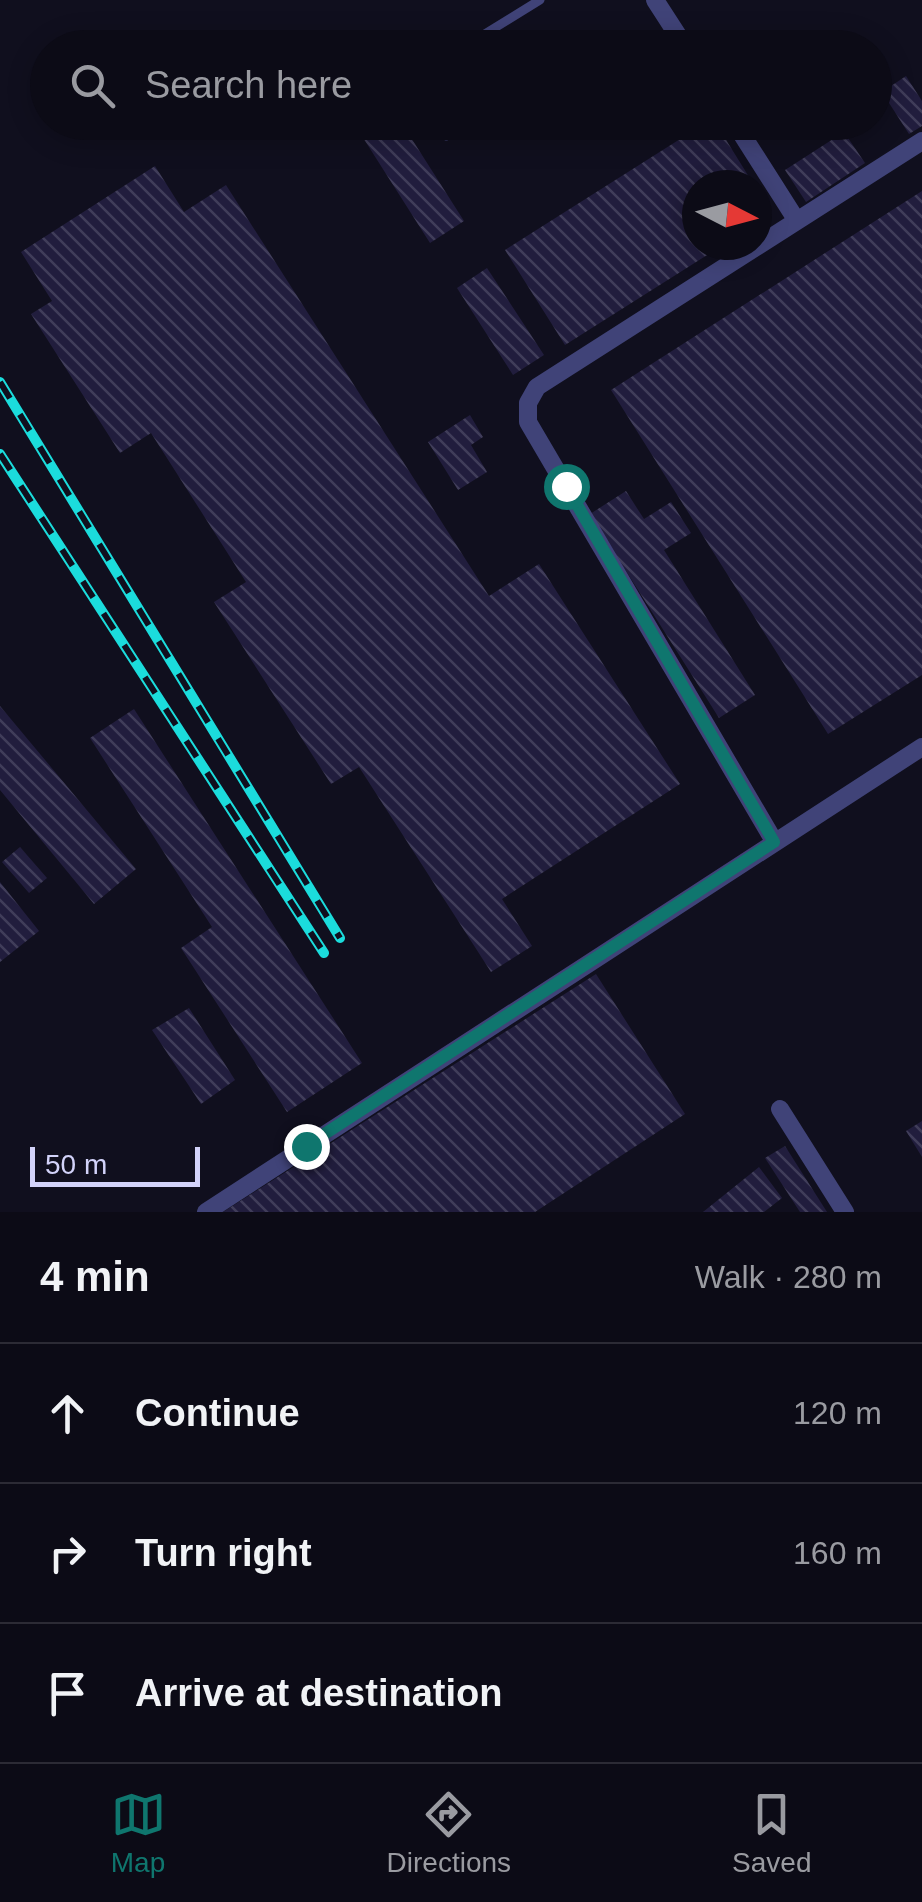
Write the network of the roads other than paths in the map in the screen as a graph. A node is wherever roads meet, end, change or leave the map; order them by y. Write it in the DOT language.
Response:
graph roads {
  1 [pos="540,0"];
  2 [pos="655,0"];
  3 [pos="491,30"];
  4 [pos="674,30"];
  5 [pos="745,140"];
  6 [pos="922,141"];
  7 [pos="797,221"];
  8 [pos="922,746"];
  9 [pos="774,842"];
  10 [pos="780,1109"];
  11 [pos="206,1212"];
  12 [pos="845,1212"];
  1 -- 3 [label="lane"];
  2 -- 4 [label="street"];
  5 -- 7 [label="street"];
  6 -- 7 [label="street"];
  7 -- 9 [label="street"];
  8 -- 9 [label="street"];
  9 -- 11 [label="street"];
  10 -- 12 [label="street"];
}
